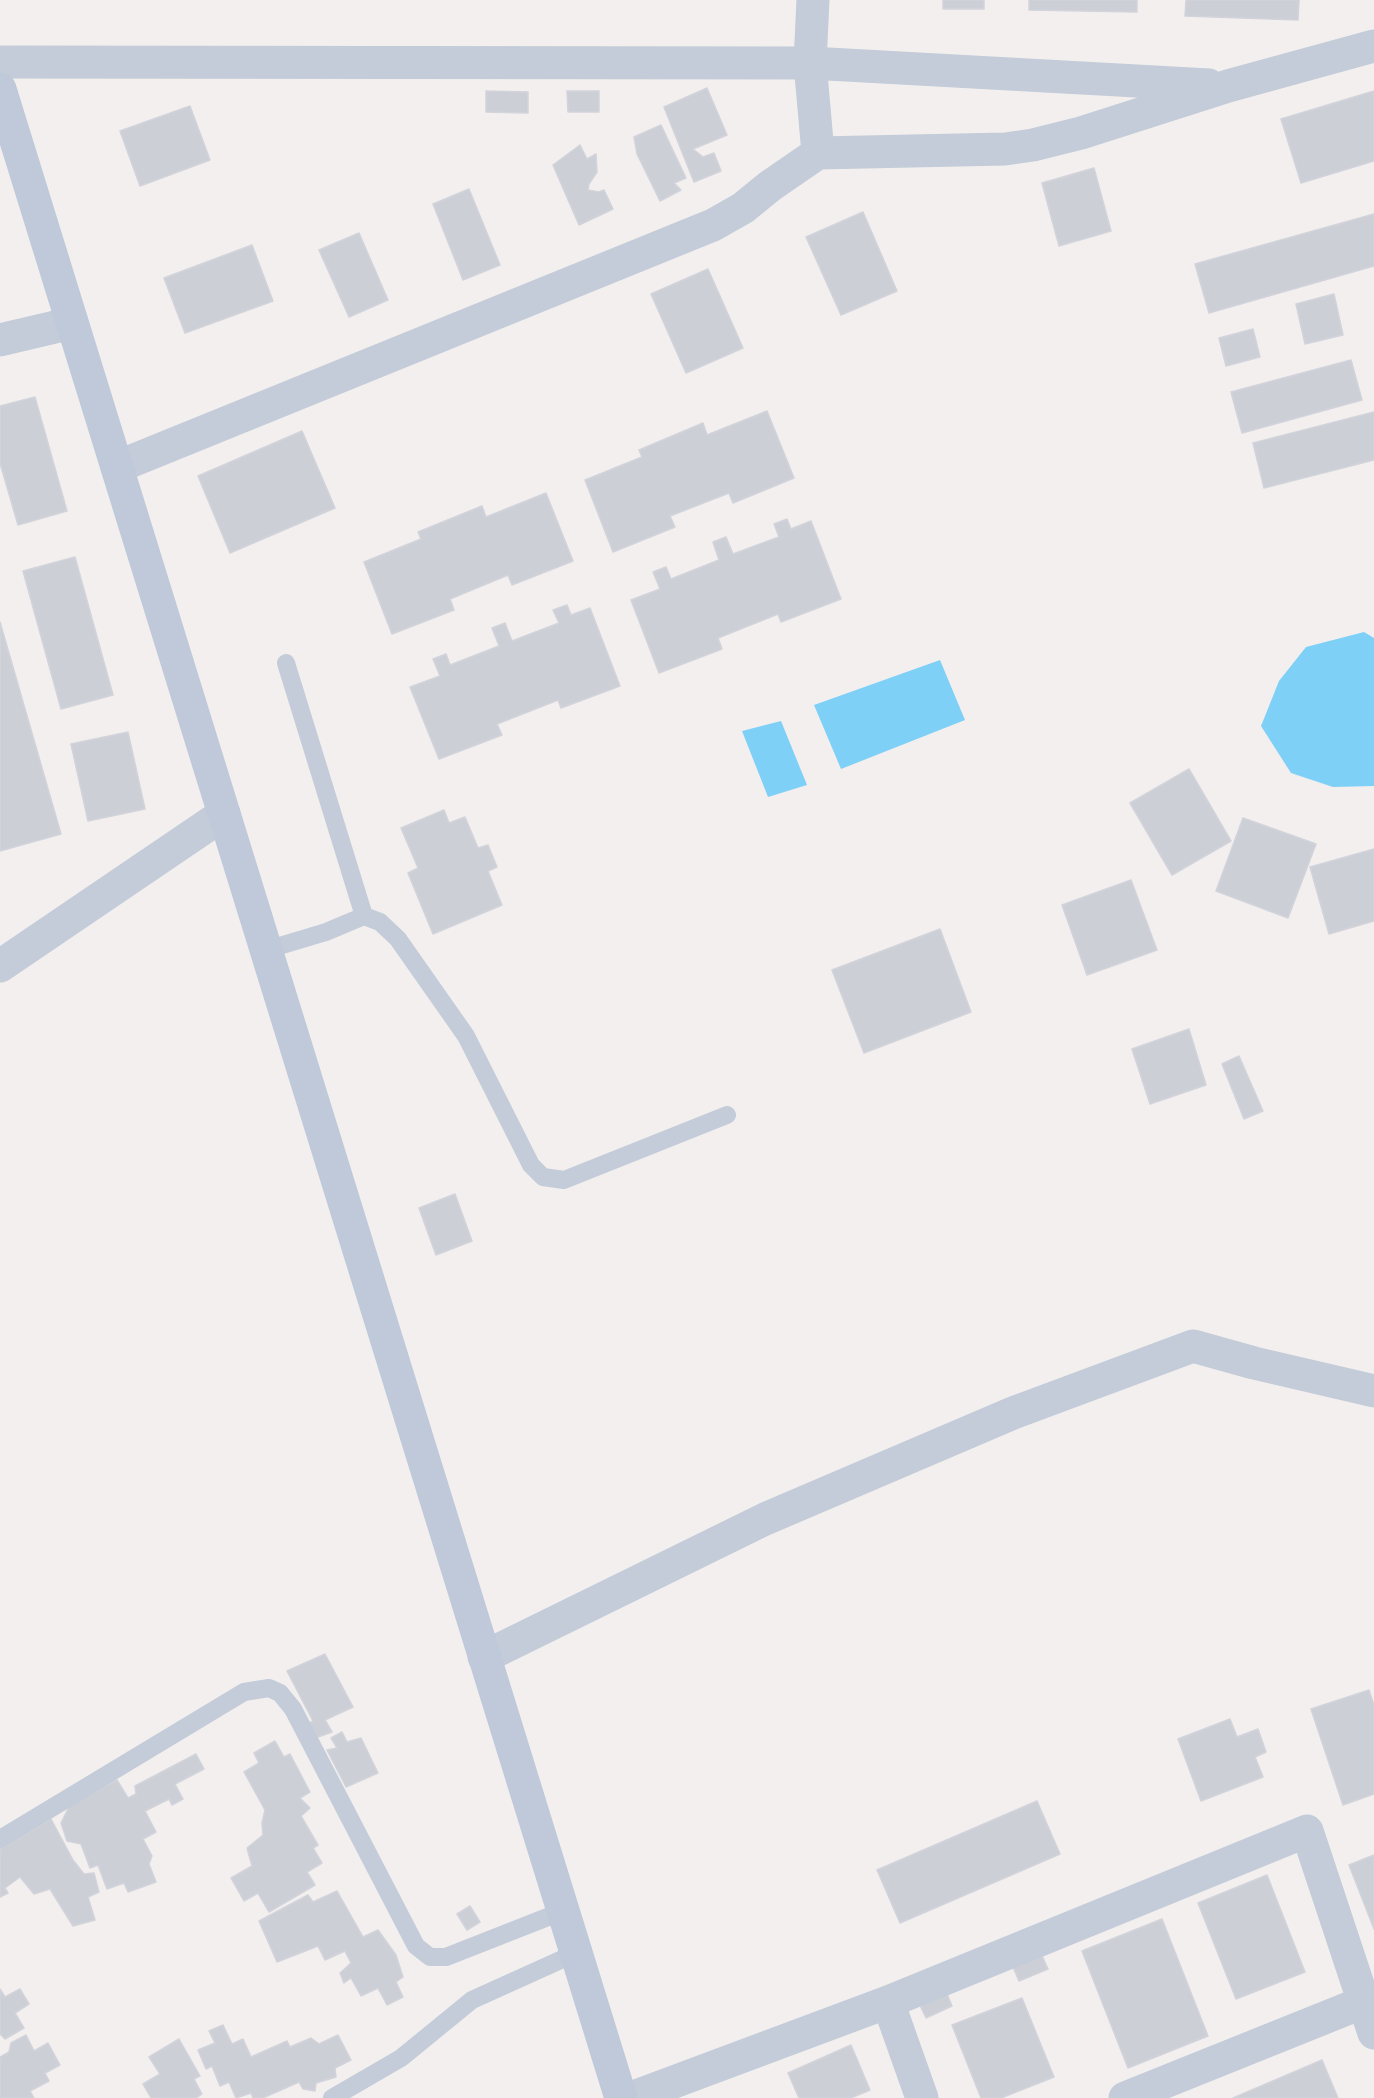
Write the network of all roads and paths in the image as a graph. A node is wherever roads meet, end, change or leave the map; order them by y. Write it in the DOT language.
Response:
graph roads {
  1 [pos="813,0"];
  2 [pos="1374,46"];
  3 [pos="0,62"];
  4 [pos="810,63"];
  5 [pos="1228,86"];
  6 [pos="0,89"];
  7 [pos="818,153"];
  8 [pos="72,323"];
  9 [pos="0,340"];
  10 [pos="117,467"];
  11 [pos="286,663"];
  12 [pos="224,814"];
  13 [pos="364,916"];
  14 [pos="266,950"];
  15 [pos="0,966"];
  16 [pos="727,1115"];
  17 [pos="1374,1391"];
  18 [pos="484,1657"];
  19 [pos="0,1839"];
  20 [pos="563,1911"];
  21 [pos="576,1953"];
  22 [pos="888,2002"];
  23 [pos="1364,2002"];
  24 [pos="1374,2033"];
  25 [pos="332,2098"];
  26 [pos="621,2098"];
  27 [pos="631,2098"];
  28 [pos="922,2098"];
  29 [pos="1125,2098"];
  1 -- 4 [label="street"];
  2 -- 5 [label="street"];
  3 -- 4 [label="street"];
  4 -- 5 [label="street"];
  4 -- 7 [label="street"];
  5 -- 7 [label="street"];
  6 -- 8 [label="street"];
  7 -- 10 [label="street"];
  8 -- 9 [label="street"];
  8 -- 10 [label="street"];
  10 -- 12 [label="street"];
  11 -- 13 [label="lane"];
  12 -- 14 [label="street"];
  12 -- 15 [label="street"];
  13 -- 14 [label="lane"];
  13 -- 16 [label="lane"];
  14 -- 18 [label="street"];
  17 -- 18 [label="street"];
  18 -- 20 [label="street"];
  19 -- 20 [label="lane"];
  20 -- 21 [label="street"];
  21 -- 25 [label="lane"];
  21 -- 26 [label="street"];
  22 -- 23 [label="street"];
  22 -- 27 [label="street"];
  22 -- 28 [label="street"];
  23 -- 24 [label="street"];
  23 -- 29 [label="street"];
}
